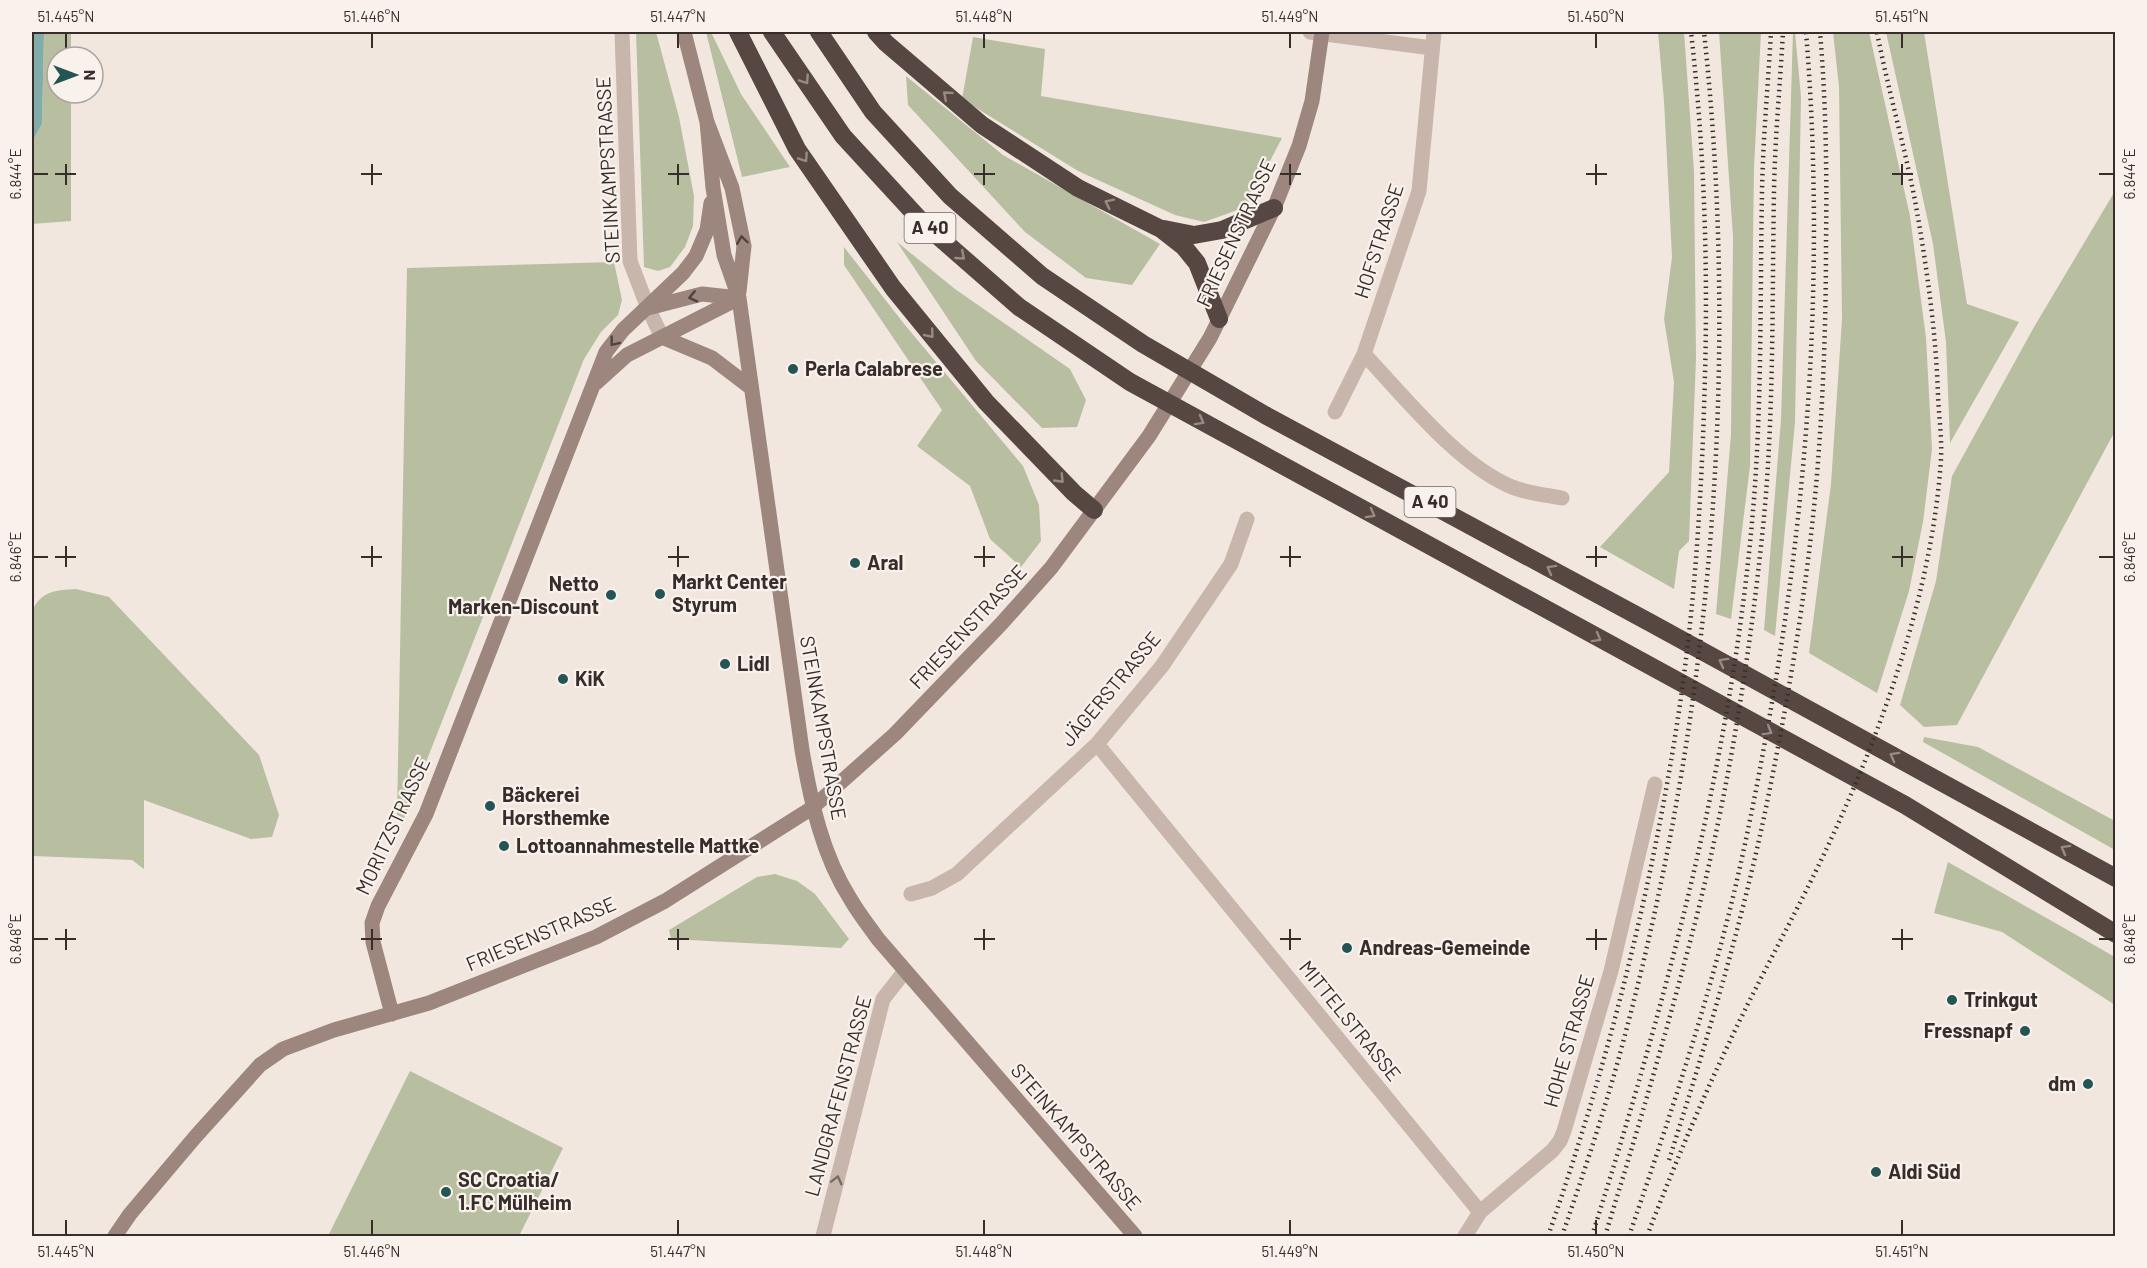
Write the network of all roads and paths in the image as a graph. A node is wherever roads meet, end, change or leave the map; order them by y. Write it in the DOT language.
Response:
graph roads {
  1 [pos="622,32"];
  2 [pos="684,32"];
  3 [pos="738,32"];
  4 [pos="772,32"];
  5 [pos="819,32"];
  6 [pos="876,32"];
  7 [pos="1318,32"];
  8 [pos="1434,32"];
  9 [pos="1432,48"];
  10 [pos="707,122"];
  11 [pos="713,188"];
  12 [pos="1274,208"];
  13 [pos="1161,229"];
  14 [pos="739,298"];
  15 [pos="648,308"];
  16 [pos="1219,319"];
  17 [pos="662,337"];
  18 [pos="1364,354"];
  19 [pos="594,385"];
  20 [pos="750,387"];
  21 [pos="1335,412"];
  22 [pos="1562,498"];
  23 [pos="1094,510"];
  24 [pos="1247,519"];
  25 [pos="1097,744"];
  26 [pos="1655,784"];
  27 [pos="812,808"];
  28 [pos="2115,878"];
  29 [pos="911,894"];
  30 [pos="2115,934"];
  31 [pos="905,971"];
  32 [pos="393,1014"];
  33 [pos="1480,1212"];
  34 [pos="115,1236"];
  35 [pos="823,1236"];
  36 [pos="1135,1236"];
  37 [pos="1465,1236"];
  1 -- 15 [label="street, STEINKAMPSTRASSE"];
  2 -- 10 [label="main road, STEINKAMPSTRASSE"];
  3 -- 23 [label="highway, one-way"];
  4 -- 30 [label="highway, A 40, one-way"];
  28 -- 5 [label="highway, A 40, one-way"];
  13 -- 6 [label="highway, one-way"];
  7 -- 9 [label="street"];
  7 -- 12 [label="main road, FRIESENSTRASSE"];
  8 -- 9 [label="street, HOFSTRASSE"];
  9 -- 18 [label="street, HOFSTRASSE"];
  10 -- 11 [label="main road, STEINKAMPSTRASSE"];
  14 -- 10 [label="main road, STEINKAMPSTRASSE, one-way"];
  11 -- 14 [label="main road, STEINKAMPSTRASSE"];
  11 -- 15 [label="main road, MORITZSTRASSE"];
  12 -- 13 [label="highway"];
  12 -- 16 [label="main road, FRIESENSTRASSE"];
  13 -- 16 [label="highway"];
  14 -- 15 [label="main road, one-way"];
  14 -- 17 [label="main road, MORITZSTRASSE"];
  14 -- 20 [label="main road, STEINKAMPSTRASSE"];
  15 -- 17 [label="street, STEINKAMPSTRASSE"];
  15 -- 19 [label="main road, MORITZSTRASSE, one-way"];
  16 -- 23 [label="main road, FRIESENSTRASSE"];
  17 -- 19 [label="main road, MORITZSTRASSE"];
  17 -- 20 [label="main road"];
  18 -- 21 [label="street, HOFSTRASSE"];
  18 -- 22 [label="street"];
  19 -- 32 [label="main road, MORITZSTRASSE"];
  20 -- 27 [label="main road, STEINKAMPSTRASSE"];
  23 -- 27 [label="main road, FRIESENSTRASSE"];
  24 -- 25 [label="street, JÄGERSTRASSE"];
  25 -- 29 [label="street, JÄGERSTRASSE"];
  25 -- 33 [label="street, MITTELSTRASSE"];
  26 -- 33 [label="street, HOHE STRASSE"];
  27 -- 31 [label="main road, STEINKAMPSTRASSE"];
  27 -- 32 [label="main road, FRIESENSTRASSE"];
  35 -- 31 [label="street, LANDGRAFENSTRASSE, one-way"];
  31 -- 36 [label="main road, STEINKAMPSTRASSE"];
  32 -- 34 [label="main road"];
  33 -- 37 [label="street, HOHE STRASSE"];
}
